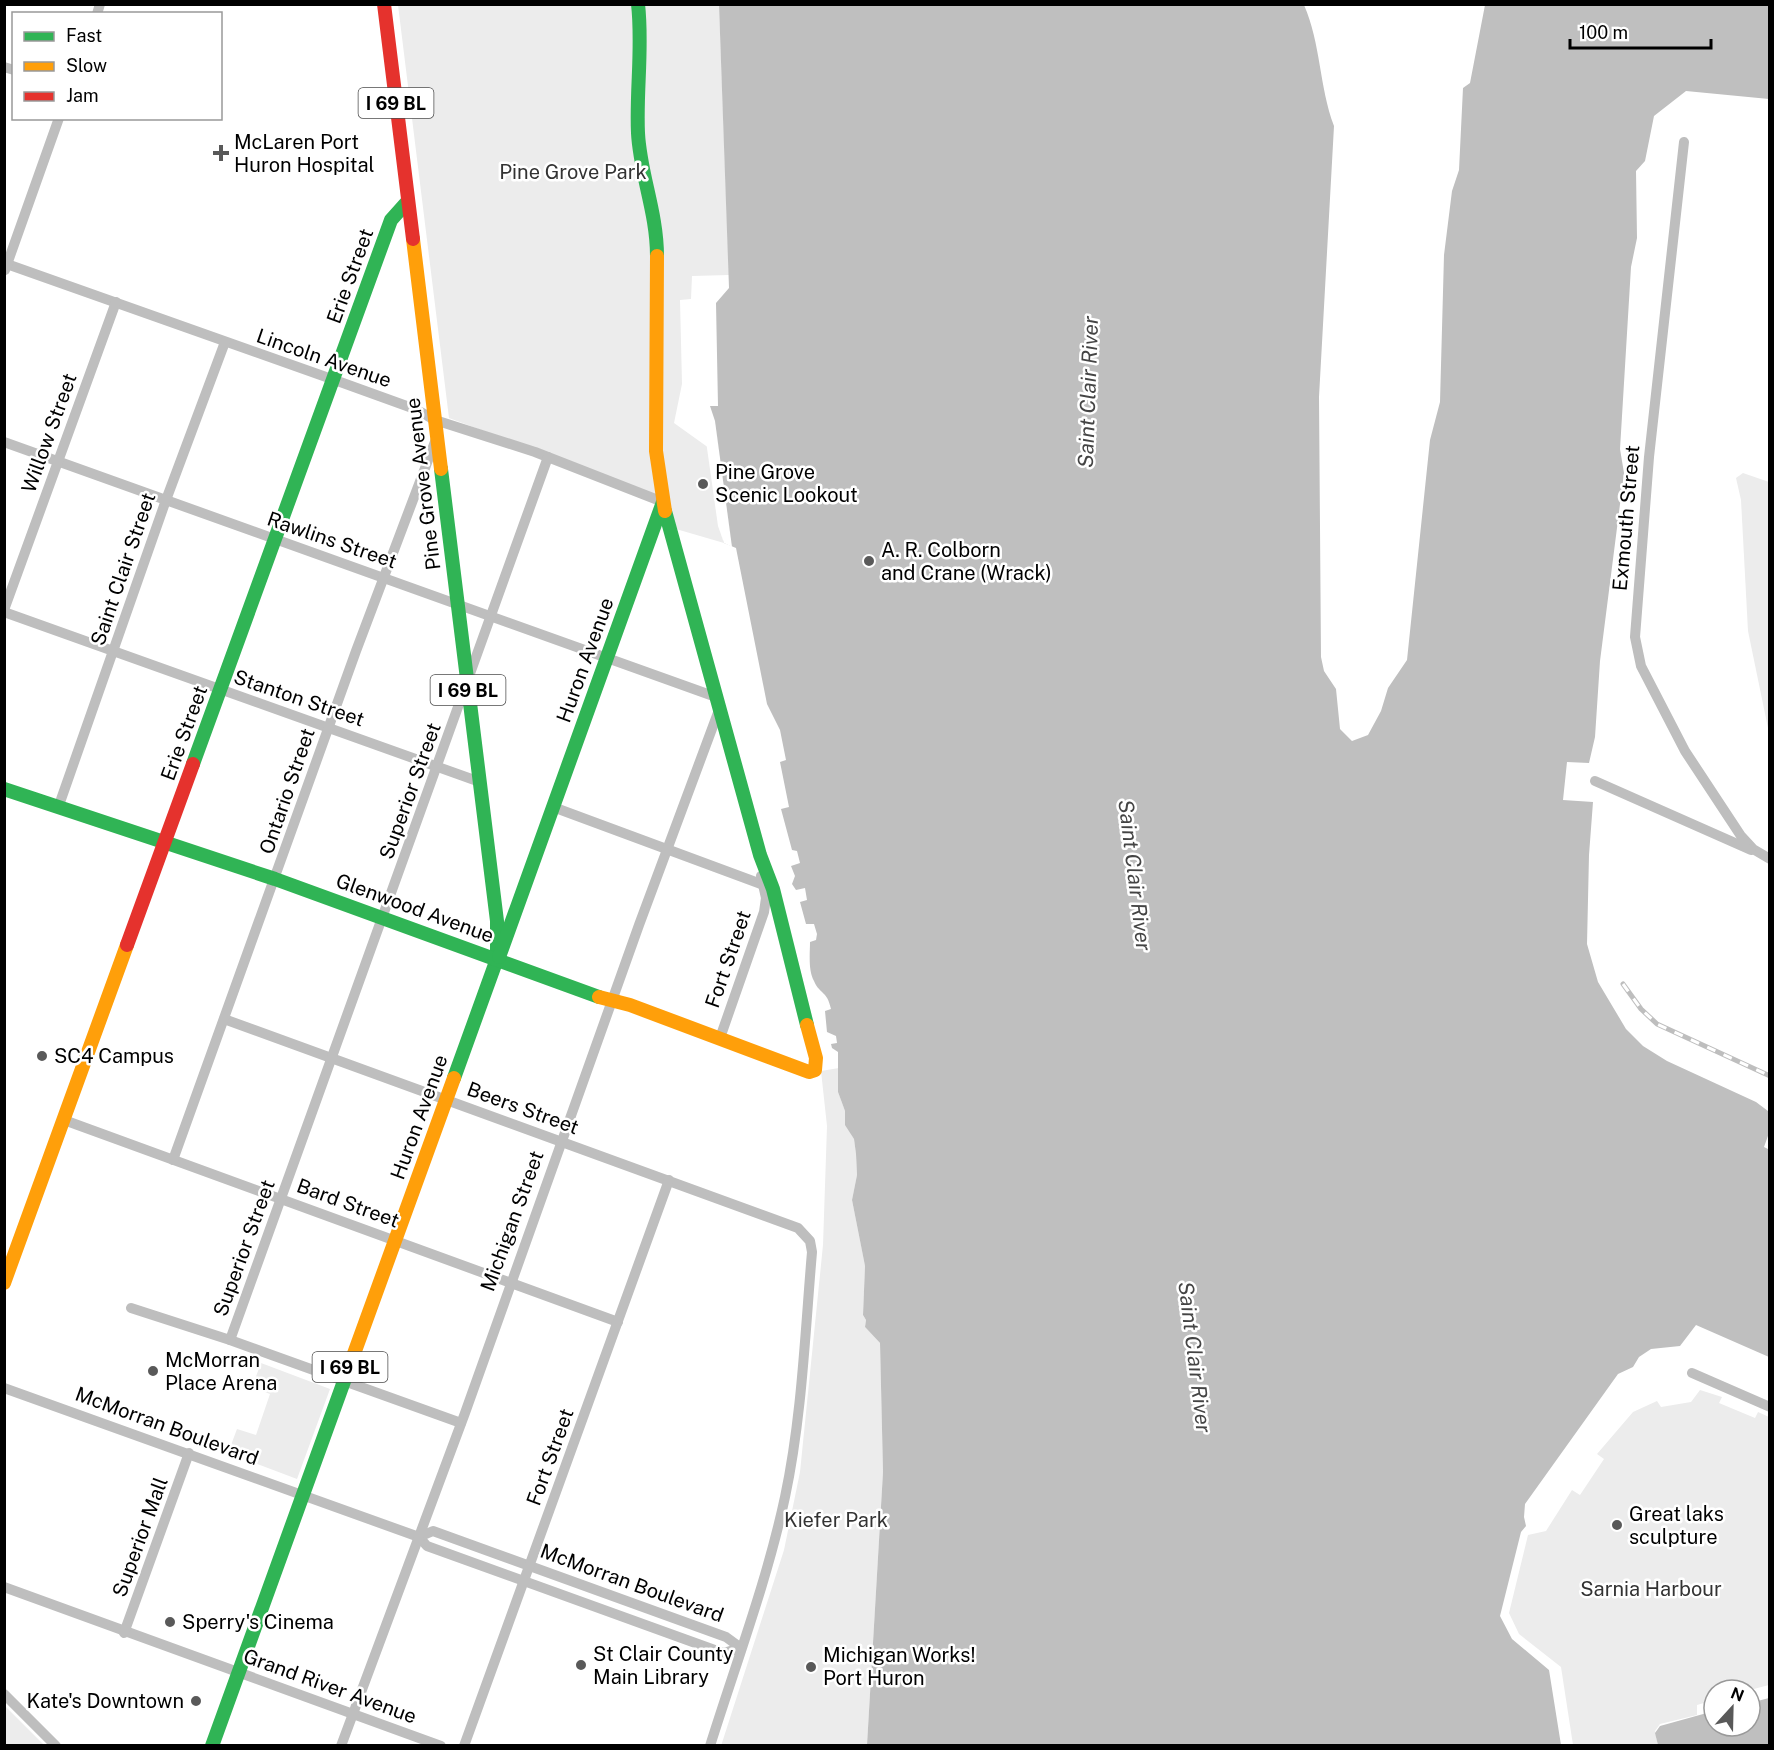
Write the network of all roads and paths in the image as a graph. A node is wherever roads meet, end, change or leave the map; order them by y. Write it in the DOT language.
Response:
graph roads {
  1 [pos="384,4"];
  2 [pos="638,4"];
  3 [pos="58,120"];
  4 [pos="1684,142"];
  5 [pos="408,201"];
  6 [pos="5,266"];
  7 [pos="116,302"];
  8 [pos="225,342"];
  9 [pos="332,379"];
  10 [pos="435,420"];
  11 [pos="437,435"];
  12 [pos="4,442"];
  13 [pos="548,457"];
  14 [pos="58,462"];
  15 [pos="166,500"];
  16 [pos="663,502"];
  17 [pos="275,539"];
  18 [pos="383,576"];
  19 [pos="457,603"];
  20 [pos="4,611"];
  21 [pos="493,616"];
  22 [pos="113,652"];
  23 [pos="607,657"];
  24 [pos="468,685"];
  25 [pos="221,690"];
  26 [pos="717,703"];
  27 [pos="328,728"];
  28 [pos="438,767"];
  29 [pos="1595,781"];
  30 [pos="480,782"];
  31 [pos="4,789"];
  32 [pos="553,807"];
  33 [pos="58,808"];
  34 [pos="164,843"];
  35 [pos="667,848"];
  36 [pos="760,855"];
  37 [pos="1769,858"];
  38 [pos="275,879"];
  39 [pos="761,884"];
  40 [pos="383,917"];
  41 [pos="497,959"];
  42 [pos="613,1002"];
  43 [pos="224,1020"];
  44 [pos="720,1038"];
  45 [pos="332,1058"];
  46 [pos="446,1099"];
  47 [pos="64,1120"];
  48 [pos="562,1141"];
  49 [pos="173,1160"];
  50 [pos="669,1180"];
  51 [pos="280,1198"];
  52 [pos="395,1240"];
  53 [pos="511,1282"];
  54 [pos="4,1283"];
  55 [pos="132,1308"];
  56 [pos="618,1322"];
  57 [pos="230,1340"];
  58 [pos="1692,1373"];
  59 [pos="345,1381"];
  60 [pos="4,1388"];
  61 [pos="1770,1407"];
  62 [pos="461,1423"];
  63 [pos="189,1453"];
  64 [pos="305,1495"];
  65 [pos="418,1537"];
  66 [pos="530,1564"];
  67 [pos="523,1582"];
  68 [pos="4,1587"];
  69 [pos="124,1633"];
  70 [pos="741,1648"];
  71 [pos="239,1672"];
  72 [pos="4,1694"];
  73 [pos="353,1714"];
  74 [pos="56,1746"];
  75 [pos="212,1746"];
  76 [pos="340,1746"];
  77 [pos="441,1746"];
  78 [pos="464,1746"];
  79 [pos="710,1746"];
  1 -- 5 [label="street, Pine Grove Avenue / I 69 BL"];
  2 -- 16 [label="street"];
  3 -- 6 [label="street"];
  4 -- 37 [label="street, Exmouth Street"];
  5 -- 9 [label="street, Erie Street"];
  5 -- 10 [label="street, Pine Grove Avenue / I 69 BL"];
  6 -- 7 [label="street, Lincoln Avenue"];
  7 -- 8 [label="street, Lincoln Avenue"];
  7 -- 14 [label="street, Willow Street"];
  8 -- 9 [label="street, Lincoln Avenue"];
  8 -- 15 [label="street, Saint Clair Street"];
  9 -- 10 [label="street, Lincoln Avenue"];
  9 -- 17 [label="street, Erie Street"];
  10 -- 11 [label="street, Pine Grove Avenue / I 69 BL"];
  10 -- 13 [label="street, Lincoln Avenue"];
  11 -- 18 [label="street, Ontario Street"];
  11 -- 19 [label="street, Pine Grove Avenue / I 69 BL"];
  12 -- 14 [label="street, Rawlins Street"];
  13 -- 16 [label="street, Lincoln Avenue"];
  13 -- 21 [label="street, Superior Street"];
  14 -- 15 [label="street, Rawlins Street"];
  14 -- 20 [label="street, Willow Street"];
  15 -- 17 [label="street, Rawlins Street"];
  15 -- 22 [label="street, Saint Clair Street"];
  16 -- 23 [label="street, Huron Avenue"];
  16 -- 26 [label="street"];
  17 -- 18 [label="street, Rawlins Street"];
  17 -- 25 [label="street, Erie Street"];
  18 -- 19 [label="street, Rawlins Street"];
  18 -- 27 [label="street, Ontario Street"];
  19 -- 21 [label="street, Rawlins Street"];
  19 -- 24 [label="street, Pine Grove Avenue / I 69 BL"];
  20 -- 22 [label="street, Stanton Street"];
  21 -- 23 [label="street, Rawlins Street"];
  21 -- 24 [label="street, Superior Street"];
  22 -- 25 [label="street, Stanton Street"];
  22 -- 33 [label="street, Saint Clair Street"];
  23 -- 26 [label="street, Rawlins Street"];
  23 -- 32 [label="street, Huron Avenue"];
  24 -- 28 [label="street, Superior Street"];
  24 -- 30 [label="street, Pine Grove Avenue / I 69 BL"];
  25 -- 27 [label="street, Stanton Street"];
  25 -- 34 [label="street, Erie Street"];
  26 -- 35 [label="street, Michigan Street"];
  26 -- 36 [label="street"];
  27 -- 28 [label="street, Stanton Street"];
  27 -- 38 [label="street, Ontario Street"];
  28 -- 30 [label="street, Stanton Street"];
  28 -- 40 [label="street, Superior Street"];
  29 -- 37 [label="street, Exmouth Street"];
  30 -- 41 [label="street, Pine Grove Avenue / I 69 BL"];
  31 -- 33 [label="street, Glenwood Avenue"];
  32 -- 35 [label="street"];
  32 -- 41 [label="street, Huron Avenue"];
  33 -- 34 [label="street, Glenwood Avenue"];
  34 -- 38 [label="street, Glenwood Avenue"];
  34 -- 47 [label="street, Erie Street"];
  35 -- 39 [label="street"];
  35 -- 42 [label="street, Michigan Street"];
  36 -- 39 [label="street, Fort Street"];
  36 -- 44 [label="street, Glenwood Avenue"];
  38 -- 40 [label="street, Glenwood Avenue"];
  38 -- 43 [label="street, Ontario Street"];
  39 -- 44 [label="street, Fort Street"];
  40 -- 41 [label="street, Glenwood Avenue"];
  40 -- 45 [label="street, Superior Street"];
  41 -- 42 [label="street, Glenwood Avenue"];
  41 -- 46 [label="street, Huron Avenue / I 69 BL"];
  42 -- 44 [label="street, Glenwood Avenue"];
  42 -- 48 [label="street, Michigan Street"];
  43 -- 45 [label="street, Beers Street"];
  43 -- 49 [label="street, Ontario Street"];
  45 -- 46 [label="street, Beers Street"];
  45 -- 51 [label="street, Superior Street"];
  46 -- 48 [label="street, Beers Street"];
  46 -- 52 [label="street, Huron Avenue / I 69 BL"];
  47 -- 49 [label="street, Bard Street"];
  47 -- 54 [label="street, Erie Street"];
  48 -- 50 [label="street, Beers Street"];
  48 -- 53 [label="street, Michigan Street"];
  49 -- 51 [label="street, Bard Street"];
  50 -- 56 [label="street, Fort Street"];
  50 -- 70 [label="street, Beers Street"];
  51 -- 52 [label="street, Bard Street"];
  51 -- 57 [label="street, Superior Street"];
  52 -- 53 [label="street, Bard Street"];
  52 -- 59 [label="street, Huron Avenue / I 69 BL"];
  53 -- 56 [label="street, Bard Street"];
  53 -- 62 [label="street, Michigan Street"];
  55 -- 57 [label="street"];
  56 -- 66 [label="street, Fort Street"];
  57 -- 59 [label="street"];
  58 -- 61 [label="street"];
  59 -- 62 [label="street"];
  59 -- 64 [label="street, Huron Avenue / I 69 BL"];
  60 -- 63 [label="street, McMorran Boulevard"];
  62 -- 65 [label="street, Michigan Street"];
  63 -- 64 [label="street, McMorran Boulevard"];
  63 -- 69 [label="street, Superior Mall"];
  64 -- 65 [label="street, McMorran Boulevard"];
  64 -- 71 [label="street, Huron Avenue / I 69 BL"];
  65 -- 66 [label="street, McMorran Boulevard"];
  65 -- 67 [label="street, McMorran Boulevard"];
  65 -- 73 [label="street, Michigan Street"];
  66 -- 67 [label="street, Fort Street"];
  66 -- 70 [label="street, McMorran Boulevard"];
  67 -- 70 [label="street, McMorran Boulevard"];
  67 -- 78 [label="street, Fort Street"];
  68 -- 69 [label="street, Grand River Avenue"];
  69 -- 71 [label="street, Grand River Avenue"];
  70 -- 79 [label="street"];
  71 -- 73 [label="street, Grand River Avenue"];
  71 -- 75 [label="street, Huron Avenue / I 69 BL"];
  72 -- 74 [label="street"];
  73 -- 76 [label="street, Michigan Street"];
  73 -- 77 [label="street, Grand River Avenue"];
}
